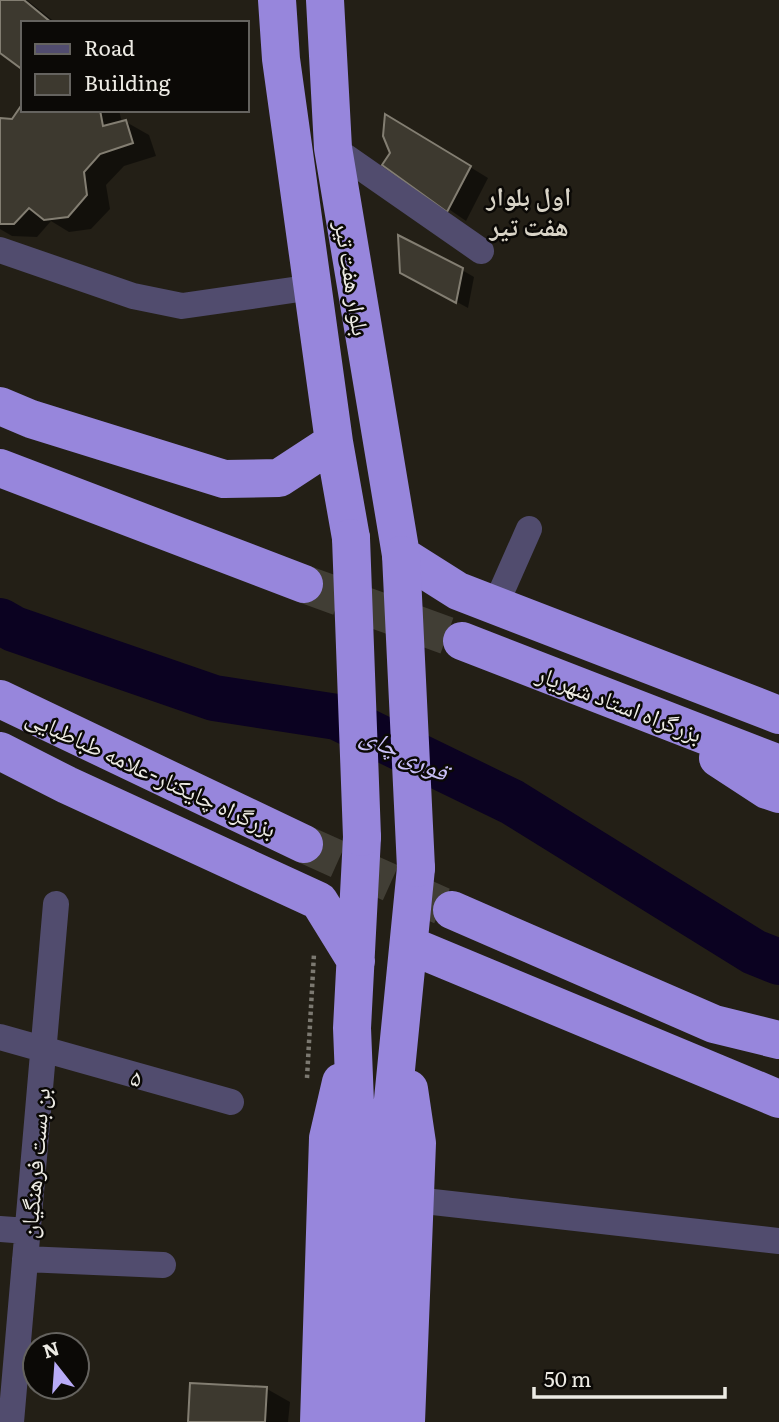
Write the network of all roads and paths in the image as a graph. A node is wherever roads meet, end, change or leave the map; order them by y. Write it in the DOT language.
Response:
graph roads {
  1 [pos="277,0"];
  2 [pos="325,0"];
  3 [pos="333,148"];
  4 [pos="0,250"];
  5 [pos="481,251"];
  6 [pos="313,287"];
  7 [pos="0,406"];
  8 [pos="334,442"];
  9 [pos="0,468"];
  10 [pos="529,529"];
  11 [pos="401,555"];
  12 [pos="304,584"];
  13 [pos="495,606"];
  14 [pos="462,641"];
  15 [pos="0,699"];
  16 [pos="642,711"];
  17 [pos="779,715"];
  18 [pos="0,751"];
  19 [pos="779,764"];
  20 [pos="779,794"];
  21 [pos="304,844"];
  22 [pos="56,904"];
  23 [pos="452,910"];
  24 [pos="409,945"];
  25 [pos="356,961"];
  26 [pos="352,1028"];
  27 [pos="0,1037"];
  28 [pos="779,1040"];
  29 [pos="43,1049"];
  30 [pos="779,1099"];
  31 [pos="231,1102"];
  32 [pos="386,1186"];
  33 [pos="0,1229"];
  34 [pos="27,1231"];
  35 [pos="779,1241"];
  36 [pos="25,1259"];
  37 [pos="163,1265"];
  38 [pos="11,1422"];
  39 [pos="319,1422"];
  40 [pos="349,1422"];
  41 [pos="377,1422"];
  42 [pos="406,1422"];
  1 -- 6 [label="highway, بلوار هفت تیر"];
  2 -- 3 [label="highway, بلوار هفت تیر"];
  3 -- 5 [label="street"];
  3 -- 11 [label="highway, بلوار هفت تیر"];
  4 -- 6 [label="street"];
  6 -- 8 [label="highway, بلوار هفت تیر"];
  7 -- 8 [label="highway"];
  8 -- 25 [label="highway, بلوار هفت تیر, bridge"];
  9 -- 12 [label="highway"];
  10 -- 13 [label="street"];
  11 -- 13 [label="highway"];
  11 -- 24 [label="highway, بلوار هفت تیر, bridge"];
  13 -- 17 [label="highway"];
  14 -- 16 [label="highway, بزرگراه استاد شهریار"];
  15 -- 21 [label="highway, بزرگراه چایکنار-علامه طباطبایی"];
  16 -- 19 [label="highway, بزرگراه استاد شهریار"];
  16 -- 20 [label="highway"];
  18 -- 25 [label="highway"];
  22 -- 29 [label="street, بن بست فرهنگیان"];
  23 -- 28 [label="highway"];
  24 -- 30 [label="highway"];
  24 -- 32 [label="highway, بلوار هفت تیر"];
  25 -- 26 [label="highway, بلوار هفت تیر"];
  26 -- 32 [label="highway"];
  26 -- 39 [label="highway"];
  27 -- 29 [label="street, ۵"];
  29 -- 31 [label="street, ۵"];
  29 -- 34 [label="street, بن بست فرهنگیان"];
  32 -- 35 [label="street"];
  32 -- 40 [label="highway"];
  32 -- 41 [label="highway"];
  32 -- 42 [label="highway"];
  33 -- 34 [label="street"];
  34 -- 36 [label="street, بن بست فرهنگیان"];
  36 -- 37 [label="street"];
  36 -- 38 [label="street, بن بست فرهنگیان"];
}
